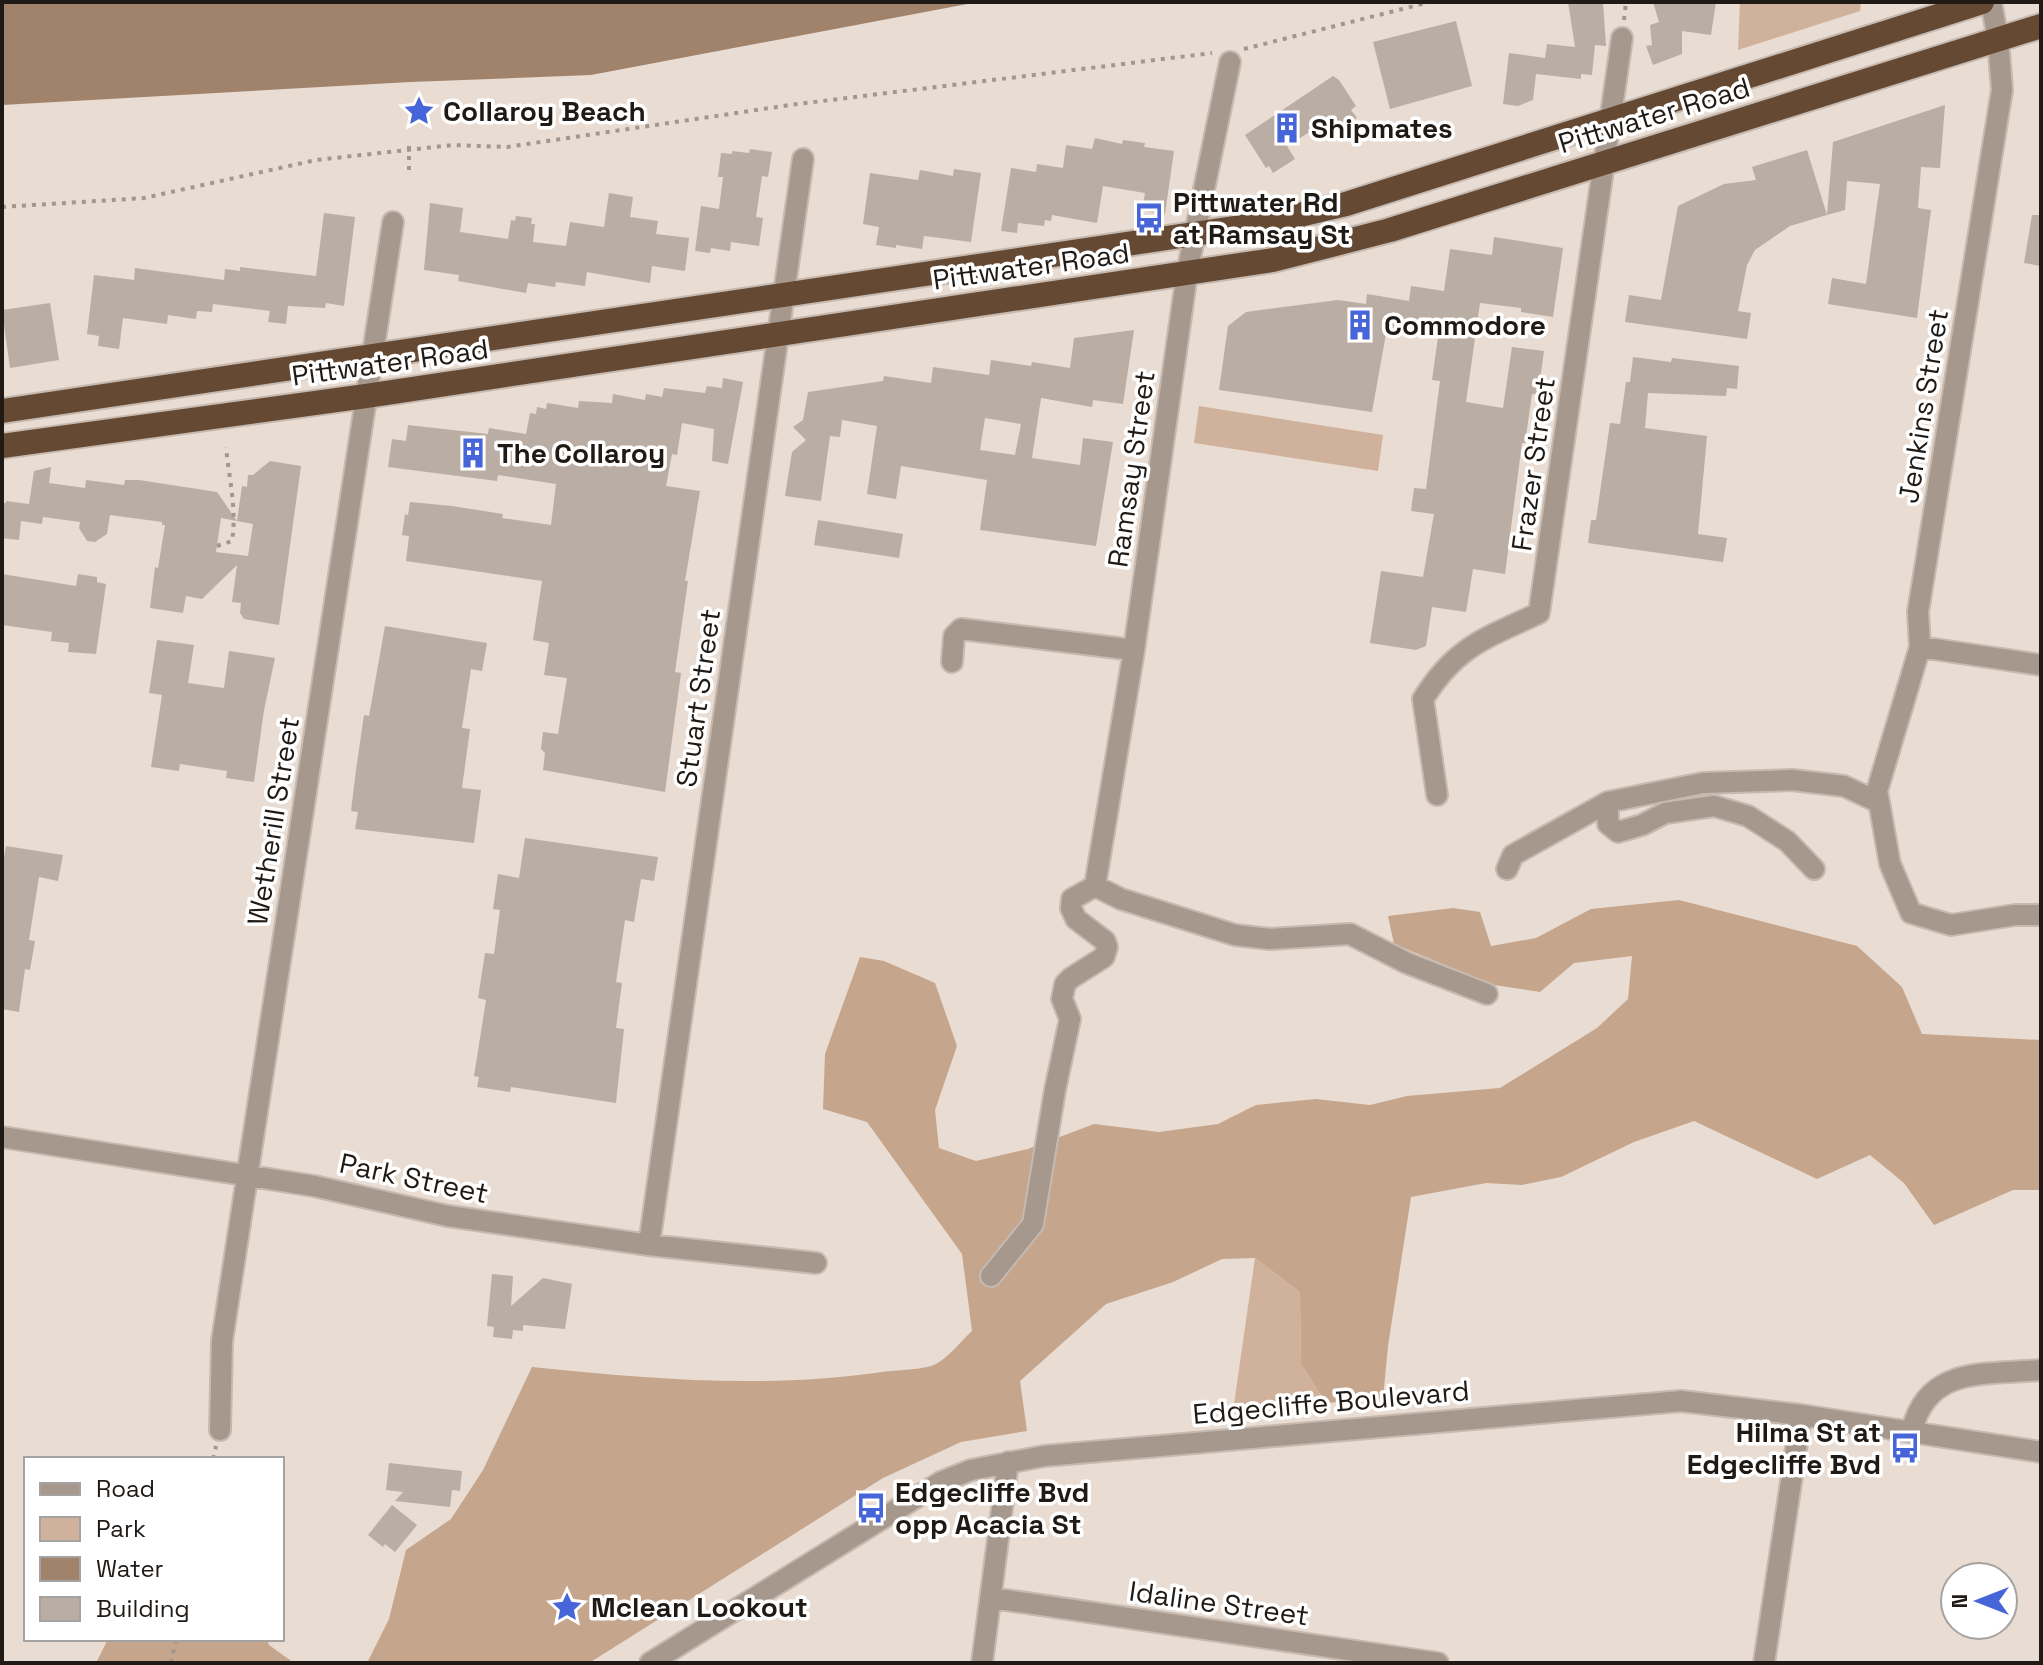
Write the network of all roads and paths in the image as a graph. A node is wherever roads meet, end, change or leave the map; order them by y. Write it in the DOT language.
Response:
graph roads {
  1 [pos="1430,2"];
  2 [pos="1982,2"];
  3 [pos="1991,2"];
  4 [pos="2041,26"];
  5 [pos="1622,38"];
  6 [pos="1998,39"];
  7 [pos="1230,62"];
  8 [pos="1610,120"];
  9 [pos="409,148"];
  10 [pos="803,159"];
  11 [pos="1605,161"];
  12 [pos="409,175"];
  13 [pos="2,207"];
  14 [pos="393,222"];
  15 [pos="1193,235"];
  16 [pos="1187,273"];
  17 [pos="783,295"];
  18 [pos="779,334"];
  19 [pos="372,356"];
  20 [pos="366,396"];
  21 [pos="2,411"];
  22 [pos="2,446"];
  23 [pos="226,447"];
  24 [pos="217,546"];
  25 [pos="1920,647"];
  26 [pos="1134,650"];
  27 [pos="952,662"];
  28 [pos="2041,665"];
  29 [pos="1437,795"];
  30 [pos="1608,802"];
  31 [pos="1879,808"];
  32 [pos="1507,869"];
  33 [pos="1814,869"];
  34 [pos="1095,886"];
  35 [pos="2041,915"];
  36 [pos="1487,994"];
  37 [pos="2,1137"];
  38 [pos="246,1176"];
  39 [pos="649,1245"];
  40 [pos="816,1263"];
  41 [pos="991,1276"];
  42 [pos="2041,1370"];
  43 [pos="1801,1415"];
  44 [pos="220,1430"];
  45 [pos="1912,1430"];
  46 [pos="2041,1452"];
  47 [pos="1008,1462"];
  48 [pos="992,1598"];
  49 [pos="176,1641"];
  50 [pos="171,1663"];
  51 [pos="650,1663"];
  52 [pos="982,1663"];
  53 [pos="1438,1663"];
  54 [pos="1764,1663"];
  1 -- 7 [label="path"];
  2 -- 8 [label="highway, Pittwater Road"];
  3 -- 6 [label="street, Jenkins Street"];
  4 -- 6 [label="highway, Pittwater Road"];
  5 -- 8 [label="street, Frazer Street"];
  6 -- 11 [label="highway, Pittwater Road"];
  6 -- 25 [label="street, Jenkins Street"];
  7 -- 9 [label="path"];
  7 -- 15 [label="street, Ramsay Street"];
  8 -- 11 [label="street, Frazer Street"];
  8 -- 15 [label="highway, Pittwater Road"];
  9 -- 12 [label="path"];
  9 -- 13 [label="path"];
  10 -- 17 [label="street, Stuart Street"];
  11 -- 16 [label="highway, Pittwater Road"];
  11 -- 29 [label="street, Frazer Street"];
  14 -- 19 [label="street, Wetherill Street"];
  15 -- 16 [label="street, Ramsay Street"];
  15 -- 17 [label="highway, Pittwater Road"];
  16 -- 18 [label="highway, Pittwater Road"];
  16 -- 26 [label="street, Ramsay Street"];
  17 -- 18 [label="street, Stuart Street"];
  17 -- 19 [label="highway, Pittwater Road"];
  18 -- 20 [label="highway, Pittwater Road"];
  18 -- 39 [label="street, Stuart Street"];
  19 -- 20 [label="street, Wetherill Street"];
  19 -- 21 [label="highway, Pittwater Road"];
  20 -- 22 [label="highway, Pittwater Road"];
  20 -- 38 [label="street, Wetherill Street"];
  23 -- 24 [label="path"];
  25 -- 28 [label="street"];
  25 -- 31 [label="street, Jenkins Street"];
  26 -- 27 [label="street"];
  26 -- 34 [label="street, Ramsay Street"];
  30 -- 31 [label="street"];
  30 -- 32 [label="street"];
  30 -- 33 [label="street"];
  31 -- 35 [label="street"];
  34 -- 36 [label="street"];
  34 -- 41 [label="street"];
  37 -- 38 [label="street, Park Street"];
  38 -- 39 [label="street, Park Street"];
  38 -- 44 [label="street, Wetherill Street"];
  39 -- 40 [label="street, Park Street"];
  42 -- 45 [label="street"];
  43 -- 45 [label="street, Edgecliffe Boulevard"];
  43 -- 47 [label="street, Edgecliffe Boulevard"];
  43 -- 54 [label="street"];
  45 -- 46 [label="street, Edgecliffe Boulevard"];
  47 -- 48 [label="street"];
  47 -- 51 [label="street, Edgecliffe Boulevard"];
  48 -- 52 [label="street"];
  48 -- 53 [label="street, Idaline Street"];
  49 -- 50 [label="path"];
}
